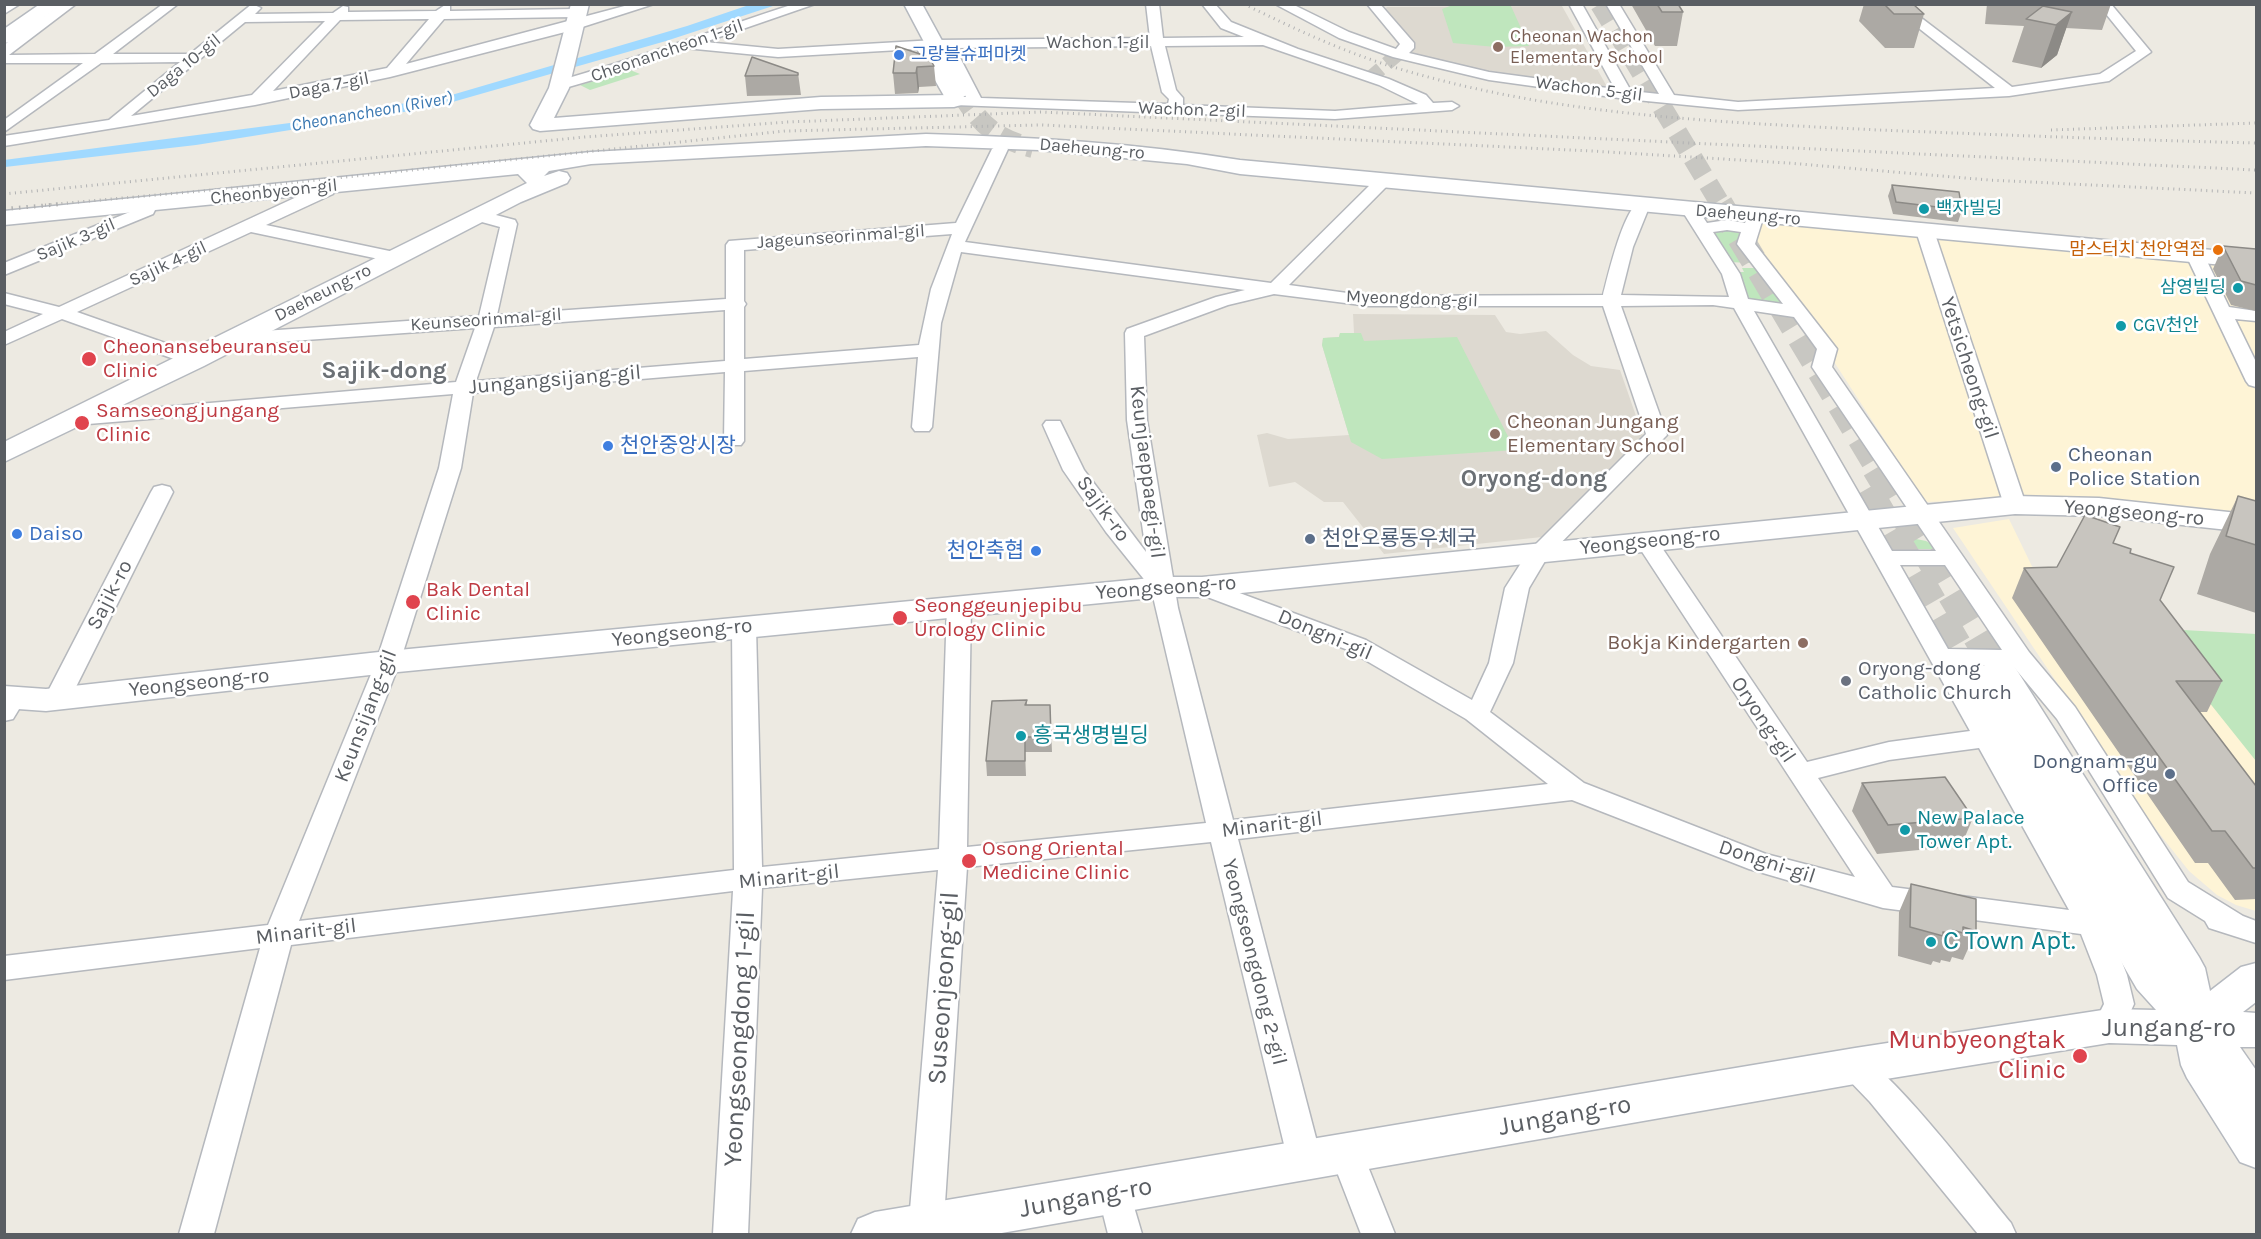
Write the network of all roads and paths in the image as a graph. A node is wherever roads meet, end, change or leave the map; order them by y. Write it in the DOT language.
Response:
graph roads {
  1 [pos="14,4"];
  2 [pos="31,4"];
  3 [pos="53,4"];
  4 [pos="70,4"];
  5 [pos="172,4"];
  6 [pos="258,4"];
  7 [pos="350,4"];
  8 [pos="648,4"];
  9 [pos="809,4"];
  10 [pos="913,4"];
  11 [pos="1152,4"];
  12 [pos="1208,4"];
  13 [pos="1281,4"];
  14 [pos="1373,4"];
  15 [pos="1575,4"];
  16 [pos="1612,4"];
  17 [pos="1894,4"];
  18 [pos="2103,4"];
  19 [pos="4,10"];
  20 [pos="444,10"];
  21 [pos="576,15"];
  22 [pos="336,17"];
  23 [pos="243,18"];
  24 [pos="4,23"];
  25 [pos="4,38"];
  26 [pos="1261,41"];
  27 [pos="1157,42"];
  28 [pos="684,44"];
  29 [pos="934,45"];
  30 [pos="4,52"];
  31 [pos="1398,54"];
  32 [pos="196,58"];
  33 [pos="4,59"];
  34 [pos="100,59"];
  35 [pos="57,60"];
  36 [pos="15,73"];
  37 [pos="390,73"];
  38 [pos="560,82"];
  39 [pos="1658,82"];
  40 [pos="1623,89"];
  41 [pos="2008,92"];
  42 [pos="963,98"];
  43 [pos="1669,99"];
  44 [pos="255,101"];
  45 [pos="1428,106"];
  46 [pos="1452,106"];
  47 [pos="1175,109"];
  48 [pos="109,127"];
  49 [pos="8,141"];
  50 [pos="943,141"];
  51 [pos="1033,148"];
  52 [pos="1000,149"];
  53 [pos="1240,167"];
  54 [pos="546,173"];
  55 [pos="1383,181"];
  56 [pos="328,189"];
  57 [pos="1642,205"];
  58 [pos="1689,209"];
  59 [pos="147,210"];
  60 [pos="477,216"];
  61 [pos="4,218"];
  62 [pos="1754,222"];
  63 [pos="4,223"];
  64 [pos="250,227"];
  65 [pos="963,228"];
  66 [pos="1702,229"];
  67 [pos="1925,231"];
  68 [pos="956,246"];
  69 [pos="2195,255"];
  70 [pos="393,257"];
  71 [pos="2256,261"];
  72 [pos="4,270"];
  73 [pos="1276,288"];
  74 [pos="4,298"];
  75 [pos="1610,301"];
  76 [pos="1740,303"];
  77 [pos="737,304"];
  78 [pos="1798,312"];
  79 [pos="2223,312"];
  80 [pos="61,313"];
  81 [pos="2256,316"];
  82 [pos="487,320"];
  83 [pos="4,339"];
  84 [pos="235,339"];
  85 [pos="927,350"];
  86 [pos="195,360"];
  87 [pos="737,366"];
  88 [pos="2256,381"];
  89 [pos="464,387"];
  90 [pos="76,419"];
  91 [pos="1053,425"];
  92 [pos="922,427"];
  93 [pos="734,441"];
  94 [pos="4,453"];
  95 [pos="162,492"];
  96 [pos="2015,505"];
  97 [pos="1922,513"];
  98 [pos="1861,519"];
  99 [pos="2256,524"];
  100 [pos="1646,541"];
  101 [pos="1539,552"];
  102 [pos="1883,558"];
  103 [pos="1953,558"];
  104 [pos="1162,587"];
  105 [pos="1202,587"];
  106 [pos="959,606"];
  107 [pos="744,627"];
  108 [pos="1980,660"];
  109 [pos="388,662"];
  110 [pos="57,699"];
  111 [pos="8,702"];
  112 [pos="1475,713"];
  113 [pos="1986,738"];
  114 [pos="1799,773"];
  115 [pos="1574,790"];
  116 [pos="2096,824"];
  117 [pos="1221,831"];
  118 [pos="954,859"];
  119 [pos="748,881"];
  120 [pos="1883,897"];
  121 [pos="2092,924"];
  122 [pos="2244,928"];
  123 [pos="279,935"];
  124 [pos="4,968"];
  125 [pos="2256,979"];
  126 [pos="2256,1004"];
  127 [pos="2109,1026"];
  128 [pos="2194,1027"];
  129 [pos="2256,1030"];
  130 [pos="1855,1066"];
  131 [pos="2256,1105"];
  132 [pos="2256,1148"];
  133 [pos="1347,1154"];
  134 [pos="1305,1161"];
  135 [pos="1120,1214"];
  136 [pos="926,1230"];
  137 [pos="196,1234"];
  138 [pos="731,1234"];
  139 [pos="875,1234"];
  140 [pos="1378,1234"];
  141 [pos="1999,1234"];
  1 -- 19 [label="street"];
  2 -- 24 [label="street"];
  3 -- 25 [label="street"];
  4 -- 30 [label="street"];
  5 -- 34 [label="street"];
  6 -- 23 [label="street, Daga 10-gil"];
  7 -- 22 [label="street"];
  8 -- 21 [label="street, Daga 7-gil"];
  9 -- 28 [label="street, Cheonancheon 1-gil"];
  10 -- 29 [label="street"];
  11 -- 27 [label="street"];
  12 -- 26 [label="street"];
  13 -- 31 [label="street, Wachon 5-gil"];
  14 -- 31 [label="street"];
  15 -- 40 [label="street"];
  16 -- 39 [label="street"];
  17 -- 41 [label="street"];
  18 -- 41 [label="street, Wachon 5-gil"];
  20 -- 21 [label="street"];
  20 -- 22 [label="street"];
  20 -- 37 [label="street"];
  21 -- 37 [label="street, Daga 7-gil"];
  21 -- 38 [label="street"];
  22 -- 23 [label="street"];
  22 -- 44 [label="street"];
  23 -- 32 [label="street, Daga 10-gil"];
  26 -- 27 [label="street, Wachon 1-gil"];
  26 -- 45 [label="street"];
  27 -- 29 [label="street, Wachon 1-gil"];
  27 -- 47 [label="street"];
  28 -- 29 [label="street, Wachon 1-gil"];
  28 -- 38 [label="street, Cheonancheon 1-gil"];
  29 -- 42 [label="street"];
  31 -- 40 [label="street, Wachon 5-gil"];
  32 -- 34 [label="street"];
  32 -- 48 [label="street, Daga 10-gil"];
  33 -- 35 [label="street"];
  34 -- 35 [label="street"];
  34 -- 49 [label="street"];
  35 -- 36 [label="street"];
  37 -- 44 [label="street, Daga 7-gil"];
  38 -- 42 [label="street"];
  39 -- 40 [label="street"];
  39 -- 43 [label="street"];
  40 -- 43 [label="street, Wachon 5-gil"];
  41 -- 43 [label="street, Wachon 5-gil"];
  42 -- 47 [label="street, Wachon 2-gil"];
  44 -- 48 [label="street, Daga 7-gil"];
  45 -- 46 [label="street, Wachon 2-gil"];
  45 -- 47 [label="street, Wachon 2-gil"];
  48 -- 49 [label="street, Daga 7-gil"];
  50 -- 52 [label="street, Daeheung-ro"];
  50 -- 53 [label="street, Daeheung-ro"];
  50 -- 54 [label="street, Daeheung-ro"];
  51 -- 53 [label="street"];
  52 -- 53 [label="street, Daeheung-ro"];
  52 -- 65 [label="street"];
  53 -- 55 [label="street, Daeheung-ro"];
  54 -- 56 [label="street, Cheonbyeon-gil"];
  54 -- 60 [label="street, Daeheung-ro"];
  55 -- 57 [label="street, Daeheung-ro"];
  55 -- 73 [label="street"];
  56 -- 59 [label="street, Cheonbyeon-gil"];
  56 -- 61 [label="street, Cheonbyeon-gil"];
  56 -- 64 [label="street, Sajik 4-gil"];
  57 -- 58 [label="street, Daeheung-ro"];
  57 -- 75 [label="street"];
  58 -- 62 [label="street, Daeheung-ro"];
  58 -- 66 [label="street"];
  59 -- 63 [label="street, Cheonbyeon-gil"];
  59 -- 72 [label="street, Sajik 3-gil"];
  60 -- 70 [label="street, Daeheung-ro"];
  60 -- 82 [label="street, Keunsijang-gil"];
  62 -- 66 [label="street"];
  62 -- 67 [label="street, Daeheung-ro"];
  62 -- 78 [label="street"];
  64 -- 70 [label="street"];
  64 -- 80 [label="street, Sajik 4-gil"];
  65 -- 68 [label="street"];
  65 -- 77 [label="street, Jageunseorinmal-gil"];
  66 -- 76 [label="street"];
  67 -- 69 [label="street, Daeheung-ro"];
  67 -- 96 [label="street, Yetsicheong-gil"];
  68 -- 73 [label="street, Myeongdong-gil"];
  68 -- 85 [label="street"];
  69 -- 71 [label="street, Daeheung-ro"];
  69 -- 79 [label="street"];
  70 -- 84 [label="street, Daeheung-ro"];
  73 -- 75 [label="street, Myeongdong-gil"];
  73 -- 104 [label="street, Keunjaeppaegi-gil"];
  74 -- 80 [label="street"];
  75 -- 76 [label="street, Myeongdong-gil"];
  75 -- 101 [label="street"];
  76 -- 78 [label="street, Myeongdong-gil"];
  76 -- 98 [label="street"];
  77 -- 82 [label="street, Keunseorinmal-gil"];
  77 -- 87 [label="street, Jageunseorinmal-gil"];
  78 -- 97 [label="street"];
  79 -- 81 [label="street"];
  79 -- 88 [label="street"];
  80 -- 83 [label="street, Sajik 4-gil"];
  80 -- 86 [label="street"];
  82 -- 84 [label="street, Keunseorinmal-gil"];
  82 -- 89 [label="street, Keunsijang-gil"];
  84 -- 86 [label="street, Daeheung-ro"];
  85 -- 87 [label="street, Jungangsijang-gil"];
  85 -- 92 [label="street"];
  86 -- 90 [label="street, Daeheung-ro"];
  87 -- 89 [label="street, Jungangsijang-gil"];
  87 -- 93 [label="street, Jageunseorinmal-gil"];
  89 -- 90 [label="street, Jungangsijang-gil"];
  89 -- 109 [label="street, Keunsijang-gil"];
  90 -- 94 [label="street, Daeheung-ro"];
  91 -- 104 [label="street, Sajik-ro"];
  95 -- 110 [label="street, Sajik-ro"];
  96 -- 97 [label="street, Yeongseong-ro"];
  96 -- 99 [label="street, Yeongseong-ro"];
  97 -- 98 [label="street, Yeongseong-ro"];
  97 -- 103 [label="street"];
  98 -- 100 [label="street, Yeongseong-ro"];
  98 -- 102 [label="street"];
  100 -- 101 [label="street, Yeongseong-ro"];
  100 -- 114 [label="street, Oryong-gil"];
  101 -- 105 [label="street, Yeongseong-ro"];
  101 -- 112 [label="street"];
  102 -- 103 [label="street"];
  102 -- 108 [label="street"];
  103 -- 108 [label="street"];
  104 -- 105 [label="street, Yeongseong-ro"];
  104 -- 106 [label="street, Yeongseong-ro"];
  104 -- 117 [label="street, Yeongseongdong 2-gil"];
  105 -- 112 [label="street, Dongni-gil"];
  106 -- 107 [label="street, Yeongseong-ro"];
  106 -- 118 [label="street, Suseonjeong-gil"];
  107 -- 109 [label="street, Yeongseong-ro"];
  107 -- 119 [label="street, Yeongseongdong 1-gil"];
  108 -- 113 [label="street"];
  108 -- 116 [label="street"];
  108 -- 122 [label="street"];
  108 -- 128 [label="street"];
  109 -- 110 [label="street, Yeongseong-ro"];
  109 -- 123 [label="street, Keunsijang-gil"];
  110 -- 111 [label="street, Yeongseong-ro"];
  112 -- 115 [label="street, Dongni-gil"];
  113 -- 114 [label="street"];
  113 -- 121 [label="street"];
  114 -- 120 [label="street, Oryong-gil"];
  115 -- 117 [label="street, Minarit-gil"];
  115 -- 120 [label="street, Dongni-gil"];
  116 -- 122 [label="street"];
  116 -- 128 [label="street"];
  117 -- 118 [label="street, Minarit-gil"];
  117 -- 134 [label="street, Yeongseongdong 2-gil"];
  118 -- 119 [label="street, Minarit-gil"];
  118 -- 136 [label="street, Suseonjeong-gil"];
  119 -- 123 [label="street, Minarit-gil"];
  119 -- 138 [label="street, Yeongseongdong 1-gil"];
  120 -- 121 [label="street, Dongni-gil"];
  121 -- 127 [label="street"];
  123 -- 124 [label="street, Minarit-gil"];
  123 -- 137 [label="street, Keunsijang-gil"];
  125 -- 128 [label="street"];
  126 -- 128 [label="street"];
  127 -- 128 [label="street, Jungang-ro"];
  127 -- 130 [label="street, Jungang-ro"];
  128 -- 129 [label="street, Jungang-ro"];
  128 -- 131 [label="street"];
  128 -- 132 [label="street"];
  130 -- 133 [label="street, Jungang-ro"];
  130 -- 141 [label="street"];
  133 -- 134 [label="street, Jungang-ro"];
  133 -- 140 [label="street"];
  134 -- 135 [label="street, Jungang-ro"];
  135 -- 136 [label="street, Jungang-ro"];
  136 -- 139 [label="street, Jungang-ro"];
}
